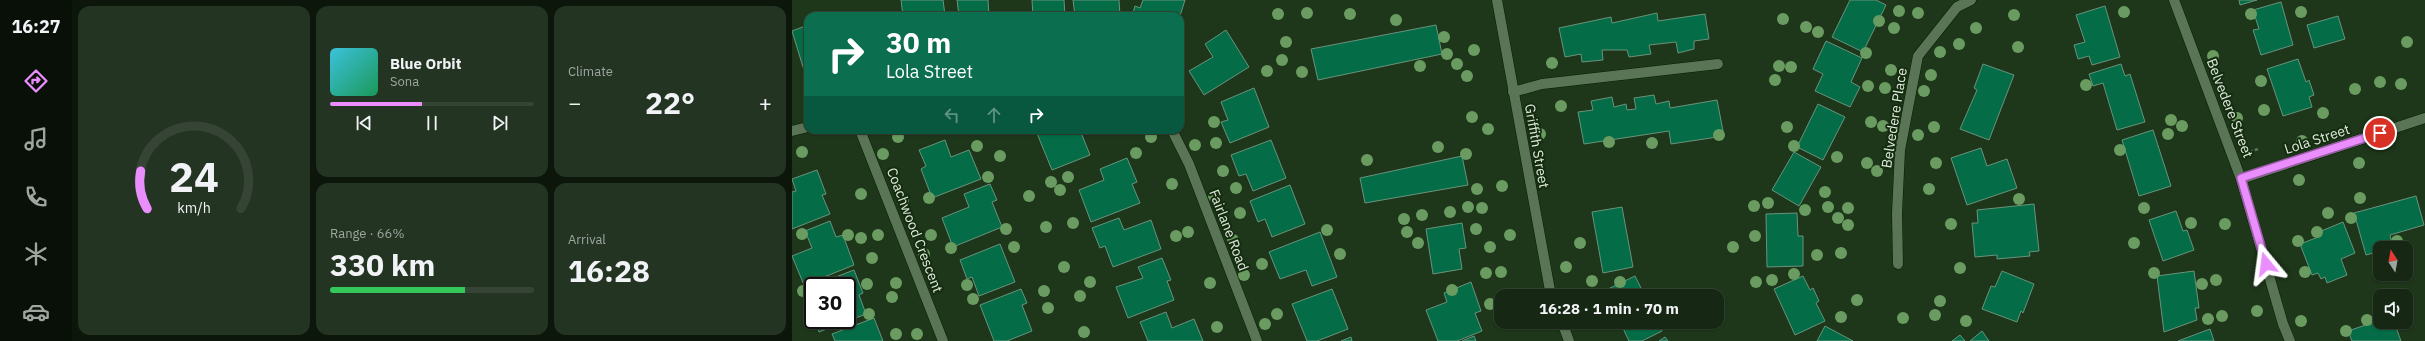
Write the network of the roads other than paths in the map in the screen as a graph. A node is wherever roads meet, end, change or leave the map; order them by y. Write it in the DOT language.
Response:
graph roads {
  1 [pos="1497,0"];
  2 [pos="1971,0"];
  3 [pos="2174,0"];
  4 [pos="1718,64"];
  5 [pos="1513,92"];
  6 [pos="2425,118"];
  7 [pos="804,128"];
  8 [pos="792,131"];
  9 [pos="862,134"];
  10 [pos="1174,134"];
  11 [pos="2241,178"];
  12 [pos="1898,264"];
  13 [pos="1550,289"];
  14 [pos="1565,329"];
  15 [pos="943,341"];
  16 [pos="1257,341"];
  17 [pos="1569,341"];
  18 [pos="2290,341"];
  1 -- 5 [label="street, Griffith Street"];
  2 -- 12 [label="street, Belvedere Place"];
  3 -- 11 [label="street, Belvedere Street"];
  4 -- 5 [label="street"];
  5 -- 13 [label="street, Griffith Street"];
  6 -- 11 [label="street, Lola Street"];
  7 -- 8 [label="street"];
  9 -- 15 [label="street, Coachwood Crescent"];
  10 -- 16 [label="street, Fairlane Road"];
  11 -- 18 [label="street, Belvedere Street"];
  14 -- 17 [label="street"];
}
